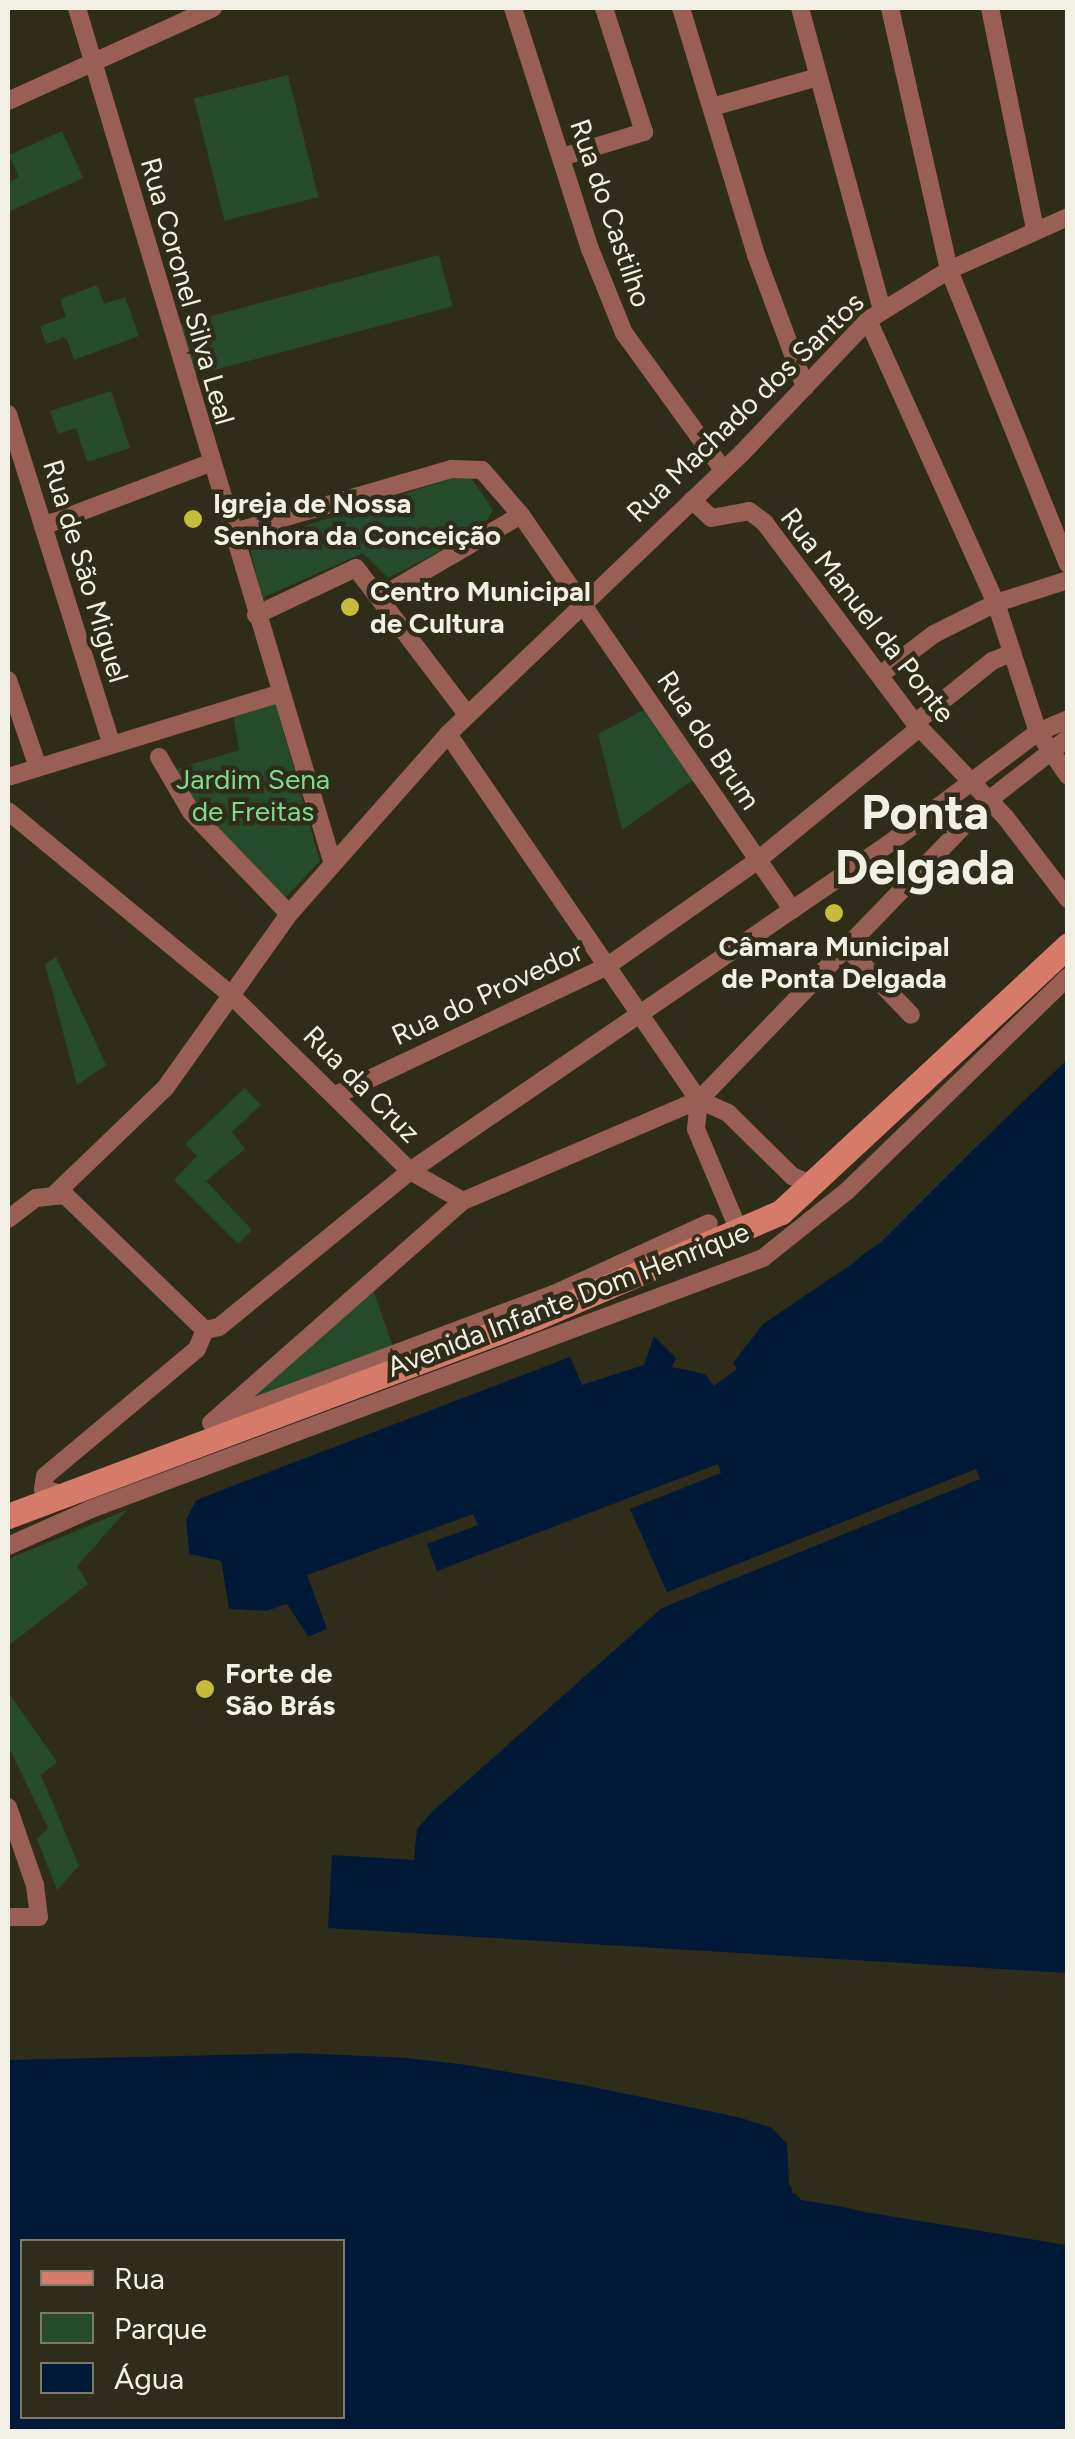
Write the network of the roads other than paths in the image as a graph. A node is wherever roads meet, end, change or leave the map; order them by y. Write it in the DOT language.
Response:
graph roads {
  1 [pos="77,8"];
  2 [pos="213,8"];
  3 [pos="513,8"];
  4 [pos="604,8"];
  5 [pos="681,8"];
  6 [pos="800,8"];
  7 [pos="890,8"];
  8 [pos="990,8"];
  9 [pos="93,63"];
  10 [pos="818,77"];
  11 [pos="8,101"];
  12 [pos="712,107"];
  13 [pos="562,157"];
  14 [pos="1068,217"];
  15 [pos="1034,228"];
  16 [pos="948,270"];
  17 [pos="875,315"];
  18 [pos="805,386"];
  19 [pos="8,414"];
  20 [pos="13,452"];
  21 [pos="210,462"];
  22 [pos="723,470"];
  23 [pos="692,500"];
  24 [pos="521,515"];
  25 [pos="43,526"];
  26 [pos="231,533"];
  27 [pos="1068,564"];
  28 [pos="1068,580"];
  29 [pos="380,597"];
  30 [pos="580,602"];
  31 [pos="996,602"];
  32 [pos="256,615"];
  33 [pos="1012,653"];
  34 [pos="880,676"];
  35 [pos="8,680"];
  36 [pos="278,694"];
  37 [pos="467,714"];
  38 [pos="1068,719"];
  39 [pos="917,725"];
  40 [pos="1038,732"];
  41 [pos="448,734"];
  42 [pos="1068,738"];
  43 [pos="111,743"];
  44 [pos="1050,750"];
  45 [pos="159,757"];
  46 [pos="38,766"];
  47 [pos="1068,776"];
  48 [pos="8,777"];
  49 [pos="971,783"];
  50 [pos="989,800"];
  51 [pos="8,811"];
  52 [pos="758,860"];
  53 [pos="332,861"];
  54 [pos="1068,899"];
  55 [pos="792,910"];
  56 [pos="289,914"];
  57 [pos="1068,945"];
  58 [pos="848,949"];
  59 [pos="606,968"];
  60 [pos="1068,977"];
  61 [pos="230,994"];
  62 [pos="638,1015"];
  63 [pos="911,1015"];
  64 [pos="338,1094"];
  65 [pos="699,1100"];
  66 [pos="410,1171"];
  67 [pos="811,1184"];
  68 [pos="56,1193"];
  69 [pos="463,1202"];
  70 [pos="8,1219"];
  71 [pos="709,1223"];
  72 [pos="740,1233"];
  73 [pos="529,1303"];
  74 [pos="204,1330"];
  75 [pos="62,1494"];
  76 [pos="8,1516"];
  77 [pos="8,1546"];
  78 [pos="8,1807"];
  79 [pos="8,1918"];
  1 -- 9 [label="street, Rua Coronel Silva Leal"];
  2 -- 9 [label="street"];
  3 -- 13 [label="street, Rua do Castilho"];
  4 -- 13 [label="street"];
  5 -- 12 [label="street"];
  6 -- 10 [label="street"];
  7 -- 16 [label="street"];
  8 -- 15 [label="street"];
  9 -- 11 [label="street"];
  9 -- 21 [label="street, Rua Coronel Silva Leal"];
  10 -- 12 [label="street"];
  10 -- 17 [label="street"];
  12 -- 18 [label="street"];
  13 -- 22 [label="street, Rua do Castilho"];
  14 -- 15 [label="street, Rua Machado dos Santos"];
  15 -- 16 [label="street, Rua Machado dos Santos"];
  16 -- 17 [label="street, Rua Machado dos Santos"];
  16 -- 27 [label="street"];
  17 -- 18 [label="street, Rua Machado dos Santos"];
  17 -- 31 [label="street"];
  18 -- 22 [label="street, Rua Machado dos Santos"];
  19 -- 20 [label="street, Rua de São Miguel"];
  20 -- 25 [label="street, Rua de São Miguel"];
  21 -- 25 [label="street"];
  21 -- 26 [label="street, Rua Coronel Silva Leal"];
  22 -- 23 [label="street, Rua Machado dos Santos"];
  23 -- 30 [label="street, Rua Machado dos Santos"];
  23 -- 34 [label="street, Rua Manuel da Ponte"];
  24 -- 26 [label="street, Rua do Brum"];
  24 -- 29 [label="street"];
  24 -- 30 [label="street, Rua do Brum"];
  25 -- 43 [label="street, Rua de São Miguel"];
  26 -- 32 [label="street, Rua Coronel Silva Leal"];
  28 -- 31 [label="street"];
  29 -- 32 [label="street"];
  29 -- 37 [label="street"];
  30 -- 37 [label="street, Rua Machado dos Santos"];
  30 -- 52 [label="street, Rua do Brum"];
  31 -- 33 [label="street"];
  31 -- 34 [label="street"];
  32 -- 36 [label="street, Rua Coronel Silva Leal"];
  33 -- 39 [label="street, Rua do Provedor"];
  33 -- 40 [label="street"];
  34 -- 39 [label="street, Rua Manuel da Ponte"];
  35 -- 46 [label="street"];
  36 -- 43 [label="street"];
  36 -- 53 [label="street, Rua Coronel Silva Leal"];
  37 -- 41 [label="street, Rua Machado dos Santos"];
  38 -- 40 [label="street"];
  39 -- 49 [label="street, Rua Manuel da Ponte"];
  39 -- 52 [label="street, Rua do Provedor"];
  40 -- 44 [label="street"];
  40 -- 49 [label="street"];
  41 -- 53 [label="street, Rua Machado dos Santos"];
  41 -- 59 [label="street"];
  42 -- 44 [label="street"];
  43 -- 46 [label="street"];
  44 -- 47 [label="street"];
  44 -- 50 [label="street"];
  45 -- 56 [label="street"];
  46 -- 48 [label="street"];
  49 -- 50 [label="street, Rua Manuel da Ponte"];
  49 -- 55 [label="street"];
  50 -- 54 [label="street, Rua Manuel da Ponte"];
  50 -- 58 [label="street"];
  51 -- 61 [label="street, Rua da Cruz"];
  52 -- 55 [label="street, Rua do Brum"];
  52 -- 59 [label="street, Rua do Provedor"];
  53 -- 56 [label="street, Rua Machado dos Santos"];
  55 -- 62 [label="street"];
  56 -- 61 [label="street, Rua Machado dos Santos"];
  57 -- 67 [label="main road, Avenida Infante Dom Henrique"];
  58 -- 63 [label="street"];
  58 -- 65 [label="street"];
  59 -- 62 [label="street"];
  59 -- 64 [label="street, Rua do Provedor"];
  60 -- 77 [label="street, Avenida Infante Dom Henrique"];
  61 -- 64 [label="street, Rua da Cruz"];
  61 -- 68 [label="street, Rua Machado dos Santos"];
  62 -- 65 [label="street"];
  62 -- 66 [label="street"];
  64 -- 66 [label="street, Rua da Cruz"];
  65 -- 67 [label="street"];
  65 -- 69 [label="street"];
  65 -- 72 [label="street"];
  66 -- 69 [label="street, Rua da Cruz"];
  66 -- 74 [label="street"];
  67 -- 72 [label="main road, Avenida Infante Dom Henrique"];
  68 -- 70 [label="street"];
  68 -- 74 [label="street"];
  69 -- 73 [label="street, Avenida Infante Dom Henrique"];
  71 -- 73 [label="street, Avenida Infante Dom Henrique"];
  72 -- 73 [label="main road, Avenida Infante Dom Henrique"];
  73 -- 75 [label="main road, Avenida Infante Dom Henrique"];
  74 -- 75 [label="street"];
  75 -- 76 [label="main road, Avenida Infante Dom Henrique"];
  78 -- 79 [label="street"];
}
